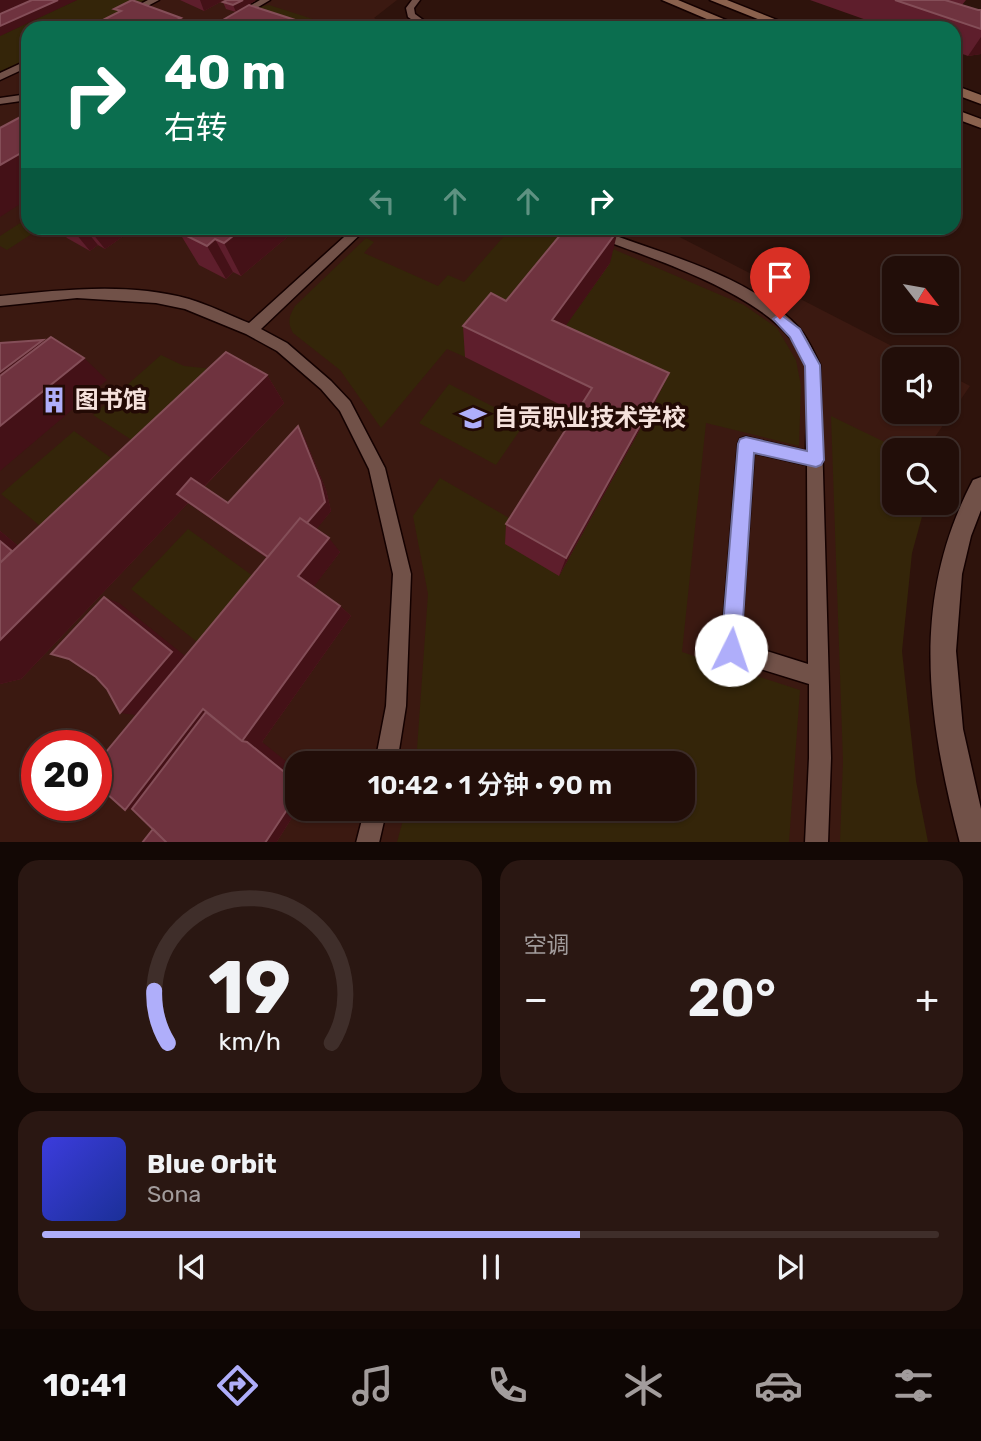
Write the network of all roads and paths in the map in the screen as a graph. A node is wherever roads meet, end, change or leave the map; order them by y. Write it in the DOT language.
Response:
graph roads {
  1 [pos="155,0"];
  2 [pos="266,0"];
  3 [pos="416,0"];
  4 [pos="668,0"];
  5 [pos="716,0"];
  6 [pos="113,21"];
  7 [pos="228,21"];
  8 [pos="420,21"];
  9 [pos="721,21"];
  10 [pos="772,21"];
  11 [pos="21,66"];
  12 [pos="0,77"];
  13 [pos="961,92"];
  14 [pos="21,98"];
  15 [pos="981,100"];
  16 [pos="0,101"];
  17 [pos="961,116"];
  18 [pos="981,124"];
  19 [pos="354,235"];
  20 [pos="600,235"];
  21 [pos="0,301"];
  22 [pos="251,331"];
  23 [pos="816,460"];
  24 [pos="981,487"];
  25 [pos="818,677"];
  26 [pos="388,751"];
  27 [pos="373,821"];
  28 [pos="367,842"];
  29 [pos="816,842"];
  30 [pos="975,842"];
  1 -- 6 [label="lane"];
  2 -- 7 [label="lane"];
  3 -- 8 [label="lane"];
  4 -- 9 [label="main road"];
  5 -- 10 [label="main road"];
  11 -- 12 [label="lane"];
  13 -- 15 [label="main road"];
  14 -- 16 [label="lane"];
  17 -- 18 [label="main road"];
  19 -- 22 [label="lane"];
  20 -- 23 [label="lane"];
  21 -- 22 [label="lane"];
  22 -- 26 [label="lane"];
  23 -- 25 [label="lane"];
  23 -- 25 [label="lane"];
  24 -- 30 [label="street"];
  25 -- 29 [label="lane"];
  27 -- 28 [label="lane"];
}
